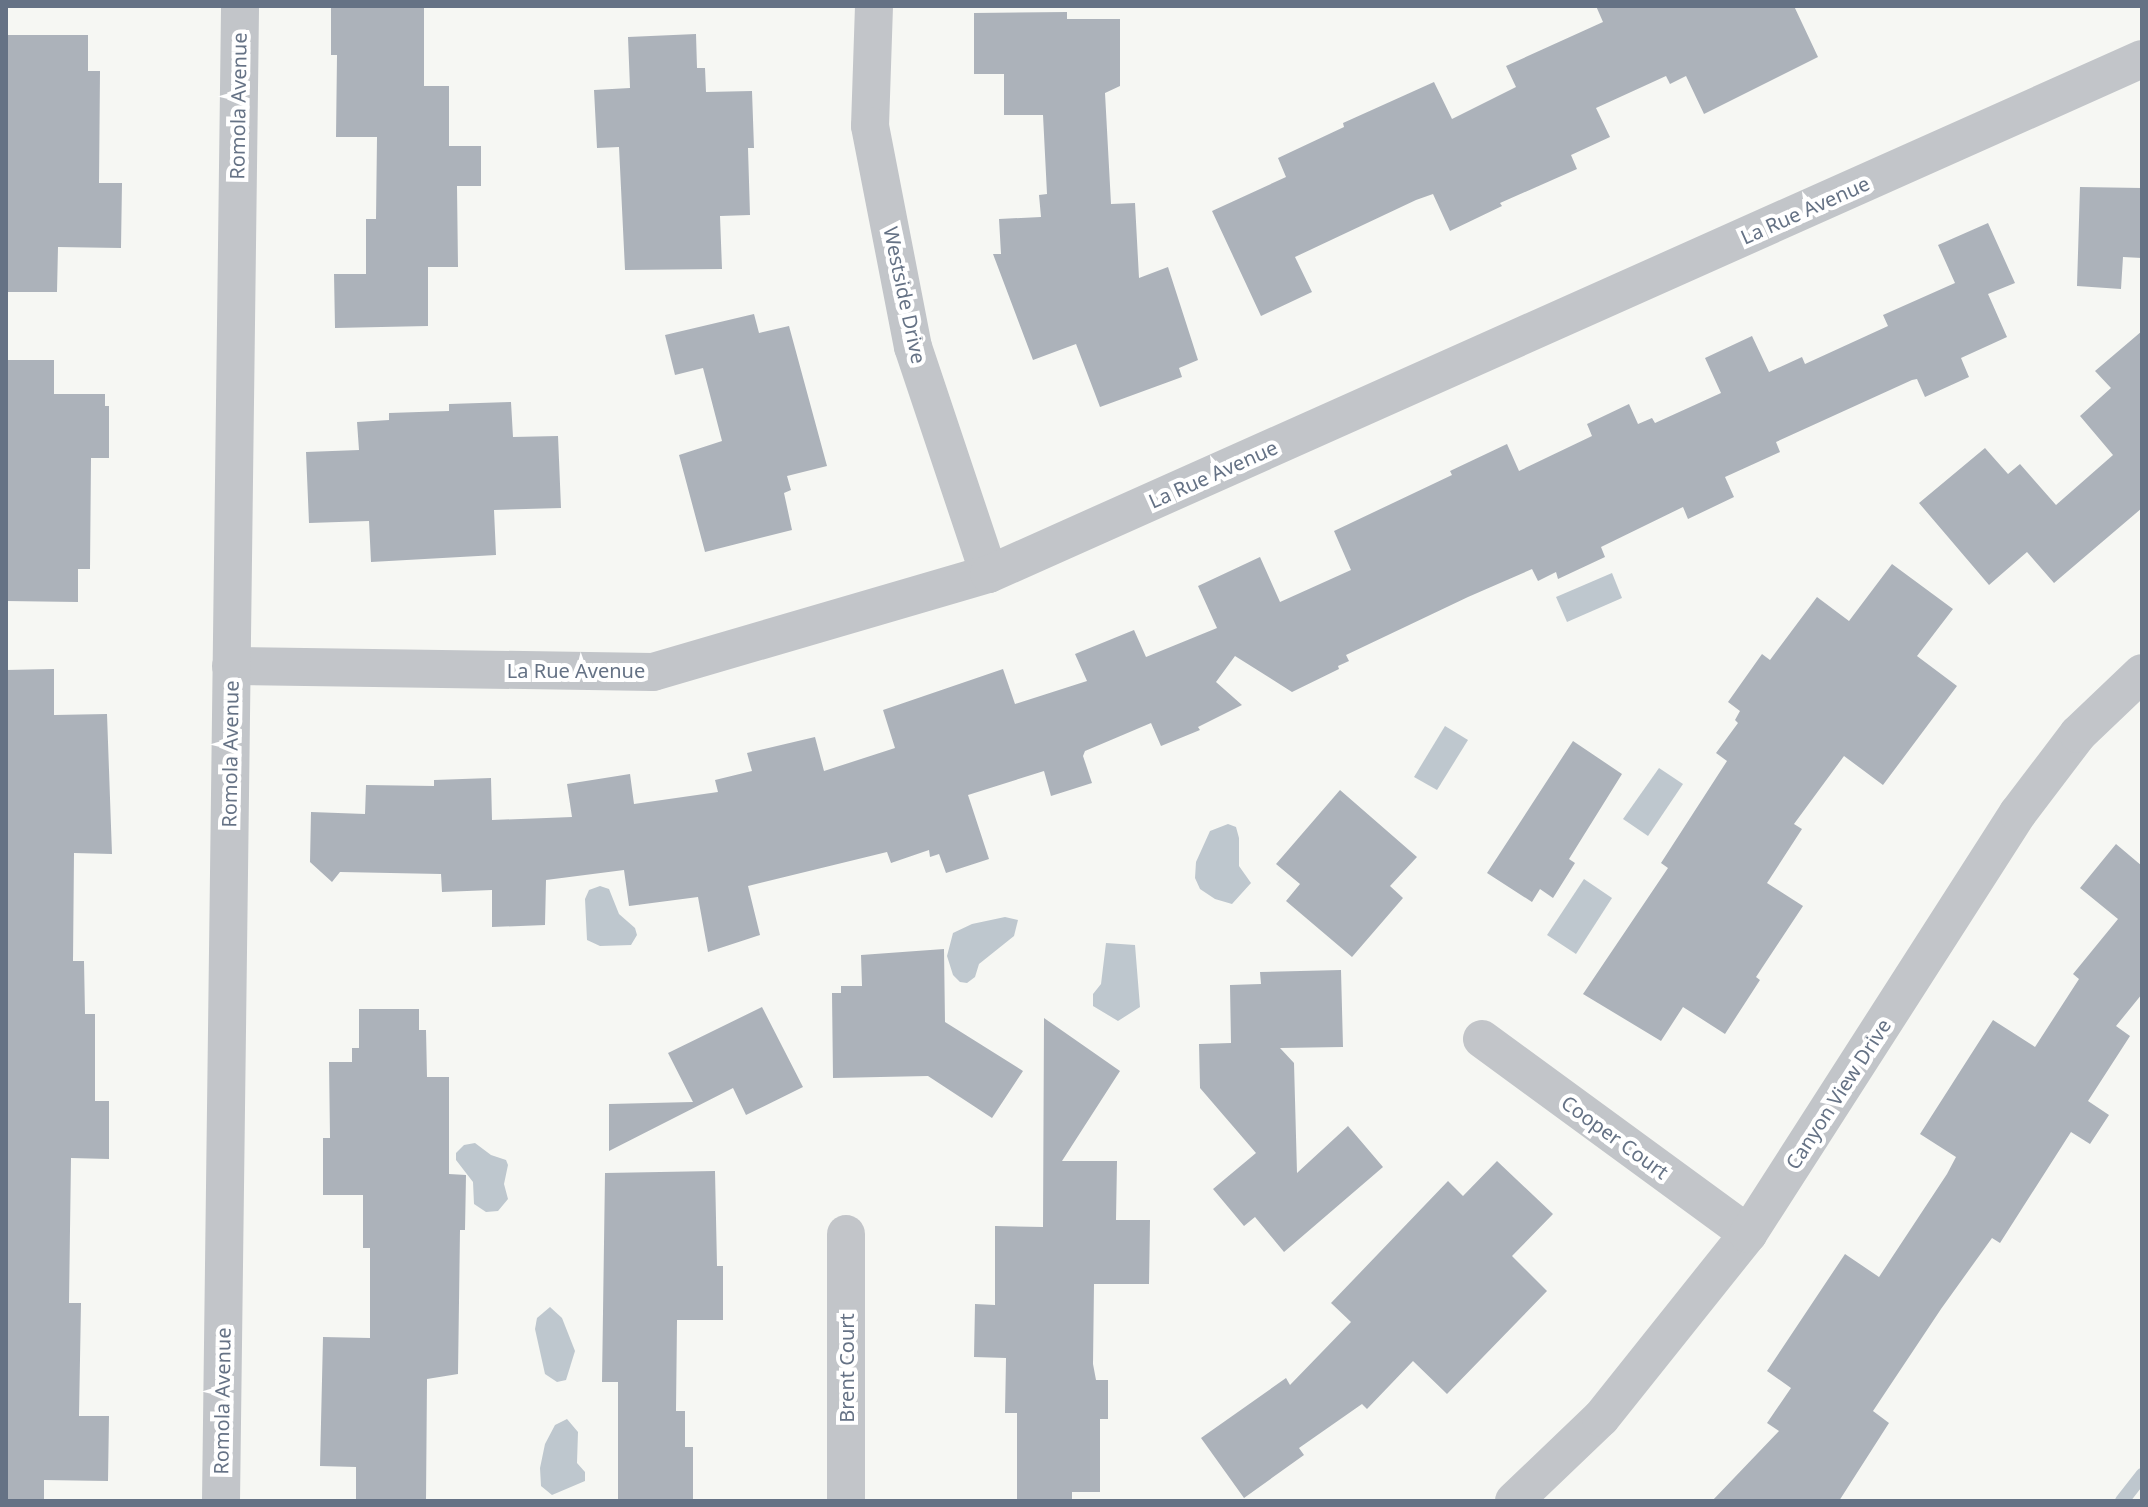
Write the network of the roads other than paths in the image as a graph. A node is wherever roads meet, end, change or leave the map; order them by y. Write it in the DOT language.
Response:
graph roads {
  1 [pos="240,6"];
  2 [pos="874,6"];
  3 [pos="2142,59"];
  4 [pos="989,574"];
  5 [pos="231,666"];
  6 [pos="2142,673"];
  7 [pos="1482,1039"];
  8 [pos="846,1234"];
  9 [pos="1748,1234"];
  10 [pos="221,1501"];
  11 [pos="846,1501"];
  12 [pos="1514,1501"];
  1 -- 5 [label="street, Romola Avenue"];
  2 -- 4 [label="street, Westside Drive"];
  3 -- 4 [label="street, La Rue Avenue"];
  4 -- 5 [label="street, La Rue Avenue"];
  5 -- 10 [label="street, Romola Avenue"];
  6 -- 9 [label="street, Canyon View Drive"];
  7 -- 9 [label="street, Cooper Court"];
  8 -- 11 [label="street, Brent Court"];
  9 -- 12 [label="street, Canyon View Drive"];
}
